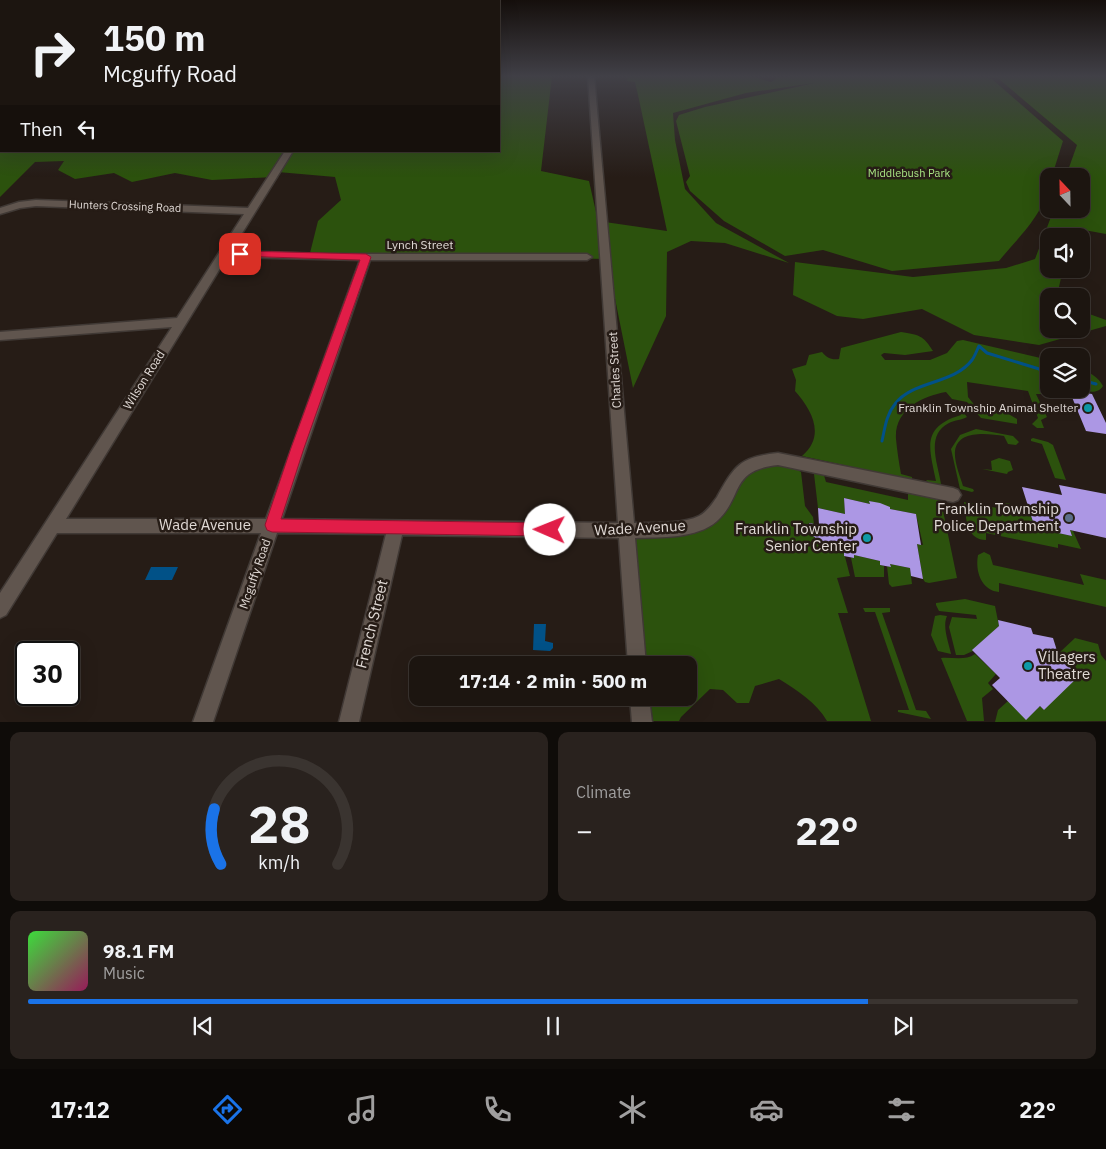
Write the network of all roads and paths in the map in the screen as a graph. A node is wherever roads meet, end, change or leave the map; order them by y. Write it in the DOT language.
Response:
graph roads {
  1 [pos="594,110"];
  2 [pos="288,152"];
  3 [pos="0,211"];
  4 [pos="251,211"];
  5 [pos="223,254"];
  6 [pos="366,257"];
  7 [pos="588,257"];
  8 [pos="180,322"];
  9 [pos="0,336"];
  10 [pos="953,494"];
  11 [pos="272,525"];
  12 [pos="53,526"];
  13 [pos="396,527"];
  14 [pos="626,531"];
  15 [pos="0,609"];
  16 [pos="637,656"];
  17 [pos="641,706"];
  18 [pos="203,722"];
  19 [pos="349,722"];
  20 [pos="642,722"];
  1 -- 14 [label="street, Charles Street"];
  2 -- 4 [label="street, Wilson Road"];
  3 -- 4 [label="street, Hunters Crossing Road"];
  4 -- 5 [label="street, Wilson Road"];
  5 -- 6 [label="street, Lynch Street"];
  5 -- 8 [label="street, Wilson Road"];
  6 -- 7 [label="street, Lynch Street"];
  6 -- 11 [label="street, Mcguffy Road"];
  8 -- 9 [label="street"];
  8 -- 12 [label="street, Wilson Road"];
  10 -- 14 [label="street, Wade Avenue"];
  11 -- 12 [label="street, Wade Avenue"];
  11 -- 13 [label="street, Wade Avenue"];
  11 -- 18 [label="street, Mcguffy Road"];
  12 -- 15 [label="street, Wilson Road"];
  13 -- 14 [label="street, Wade Avenue"];
  13 -- 19 [label="street, French Street"];
  14 -- 16 [label="street, Charles Street"];
  17 -- 20 [label="street"];
}
